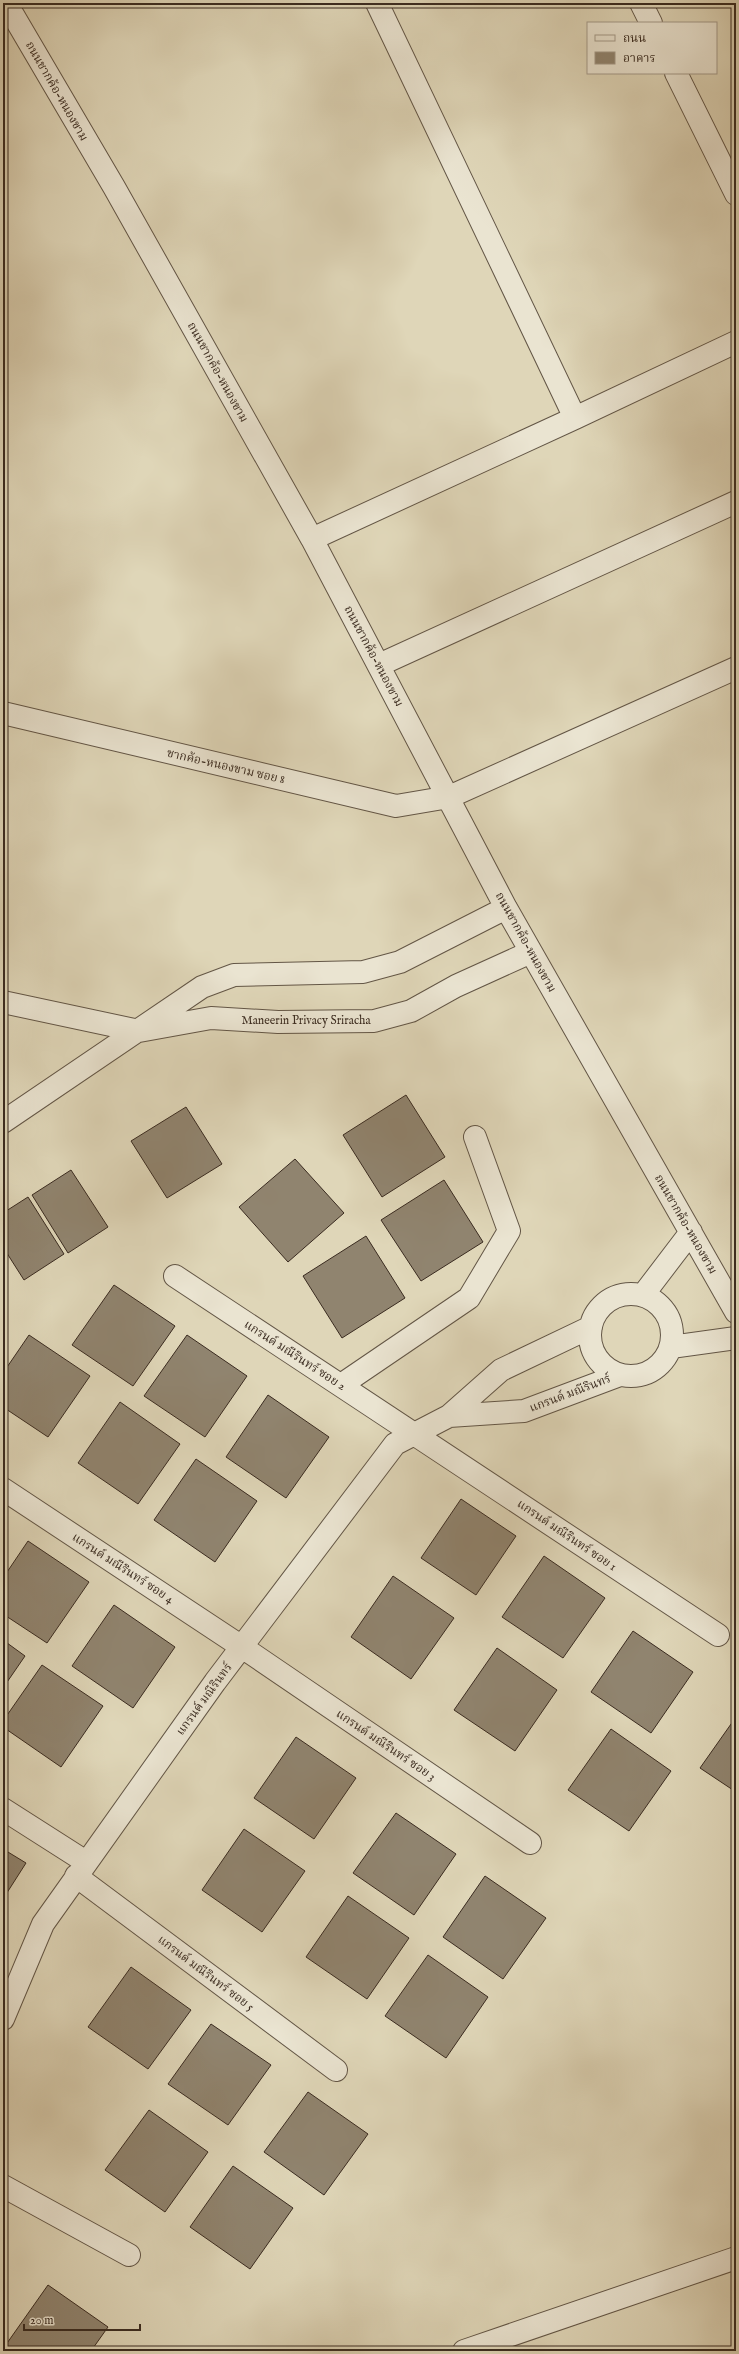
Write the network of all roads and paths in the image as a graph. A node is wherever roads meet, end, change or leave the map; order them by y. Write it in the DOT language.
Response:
graph roads {
  1 [pos="6,3"];
  2 [pos="377,3"];
  3 [pos="641,3"];
  4 [pos="650,22"];
  5 [pos="676,74"];
  6 [pos="736,194"];
  7 [pos="736,342"];
  8 [pos="575,418"];
  9 [pos="736,502"];
  10 [pos="312,539"];
  11 [pos="379,665"];
  12 [pos="736,668"];
  13 [pos="3,713"];
  14 [pos="449,797"];
  15 [pos="506,908"];
  16 [pos="531,952"];
  17 [pos="3,1002"];
  18 [pos="139,1031"];
  19 [pos="3,1122"];
  20 [pos="475,1137"];
  21 [pos="691,1232"];
  22 [pos="175,1276"];
  23 [pos="643,1295"];
  24 [pos="736,1312"];
  25 [pos="590,1327"];
  26 [pos="736,1338"];
  27 [pos="671,1346"];
  28 [pos="620,1375"];
  29 [pos="341,1385"];
  30 [pos="449,1416"];
  31 [pos="416,1434"];
  32 [pos="3,1489"];
  33 [pos="718,1635"];
  34 [pos="242,1646"];
  35 [pos="3,1809"];
  36 [pos="530,1843"];
  37 [pos="81,1869"];
  38 [pos="3,2019"];
  39 [pos="336,2070"];
  40 [pos="3,2186"];
  41 [pos="129,2255"];
  42 [pos="736,2258"];
  43 [pos="464,2351"];
  1 -- 10 [label="street, ถนนชากค้อ-หนองขาม"];
  2 -- 8 [label="street"];
  3 -- 4 [label="street"];
  5 -- 6 [label="street"];
  7 -- 8 [label="street"];
  8 -- 10 [label="street"];
  9 -- 11 [label="street"];
  10 -- 11 [label="street, ถนนชากค้อ-หนองขาม"];
  11 -- 14 [label="street, ถนนชากค้อ-หนองขาม"];
  12 -- 14 [label="street, ชากค้อ-หนองขาม ซอย 8"];
  13 -- 14 [label="street, ชากค้อ-หนองขาม ซอย 8"];
  14 -- 15 [label="street, ถนนชากค้อ-หนองขาม"];
  15 -- 16 [label="street, ถนนชากค้อ-หนองขาม"];
  15 -- 18 [label="street, Maneerin Privacy Sriracha"];
  16 -- 18 [label="street, Maneerin Privacy Sriracha"];
  16 -- 21 [label="street, ถนนชากค้อ-หนองขาม"];
  17 -- 18 [label="street"];
  18 -- 19 [label="street, Maneerin Privacy Sriracha"];
  20 -- 29 [label="street"];
  21 -- 23 [label="street"];
  21 -- 24 [label="street, ถนนชากค้อ-หนองขาม"];
  22 -- 29 [label="street, แกรนด์ มณีรินทร์ ซอย 2"];
  23 -- 25 [label="street"];
  23 -- 27 [label="street"];
  25 -- 28 [label="street"];
  25 -- 30 [label="street, แกรนด์ มณีรินทร์"];
  26 -- 27 [label="street"];
  27 -- 28 [label="street"];
  28 -- 30 [label="street, แกรนด์ มณีรินทร์"];
  29 -- 31 [label="street, แกรนด์ มณีรินทร์ ซอย 2"];
  30 -- 31 [label="street, แกรนด์ มณีรินทร์"];
  31 -- 33 [label="street, แกรนด์ มณีรินทร์ ซอย 1"];
  31 -- 34 [label="street, แกรนด์ มณีรินทร์"];
  32 -- 34 [label="street, แกรนด์ มณีรินทร์ ซอย 4"];
  34 -- 36 [label="street, แกรนด์ มณีรินทร์ ซอย 3"];
  34 -- 37 [label="street, แกรนด์ มณีรินทร์"];
  35 -- 37 [label="street, แกรนด์ มณีรินทร์ ซอย 5"];
  37 -- 38 [label="street, แกรนด์ มณีรินทร์"];
  37 -- 39 [label="street, แกรนด์ มณีรินทร์ ซอย 5"];
  40 -- 41 [label="street"];
  42 -- 43 [label="street"];
}
